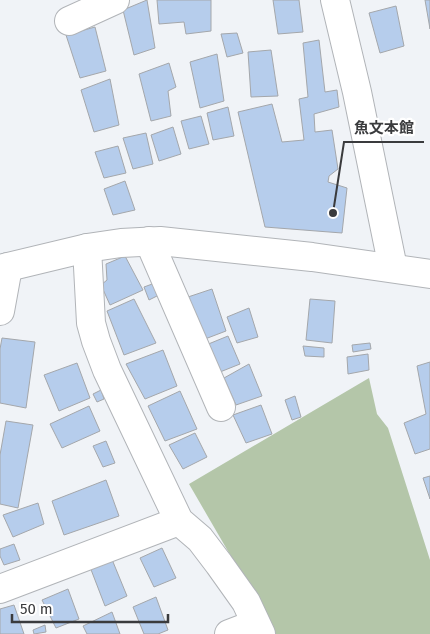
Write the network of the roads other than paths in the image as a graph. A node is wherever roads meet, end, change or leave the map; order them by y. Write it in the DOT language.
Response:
graph roads {
  1 [pos="115,0"];
  2 [pos="336,0"];
  3 [pos="69,22"];
  4 [pos="149,242"];
  5 [pos="87,248"];
  6 [pos="4,268"];
  7 [pos="393,268"];
  8 [pos="430,274"];
  9 [pos="0,310"];
  10 [pos="221,407"];
  11 [pos="179,521"];
  12 [pos="0,588"];
  13 [pos="258,629"];
  14 [pos="229,634"];
  1 -- 3 [label="street"];
  2 -- 7 [label="street"];
  4 -- 5 [label="street"];
  4 -- 7 [label="street"];
  4 -- 10 [label="street"];
  5 -- 6 [label="street"];
  5 -- 11 [label="street"];
  6 -- 9 [label="street"];
  7 -- 8 [label="street"];
  11 -- 12 [label="street"];
  11 -- 13 [label="street"];
  13 -- 14 [label="street"];
}
